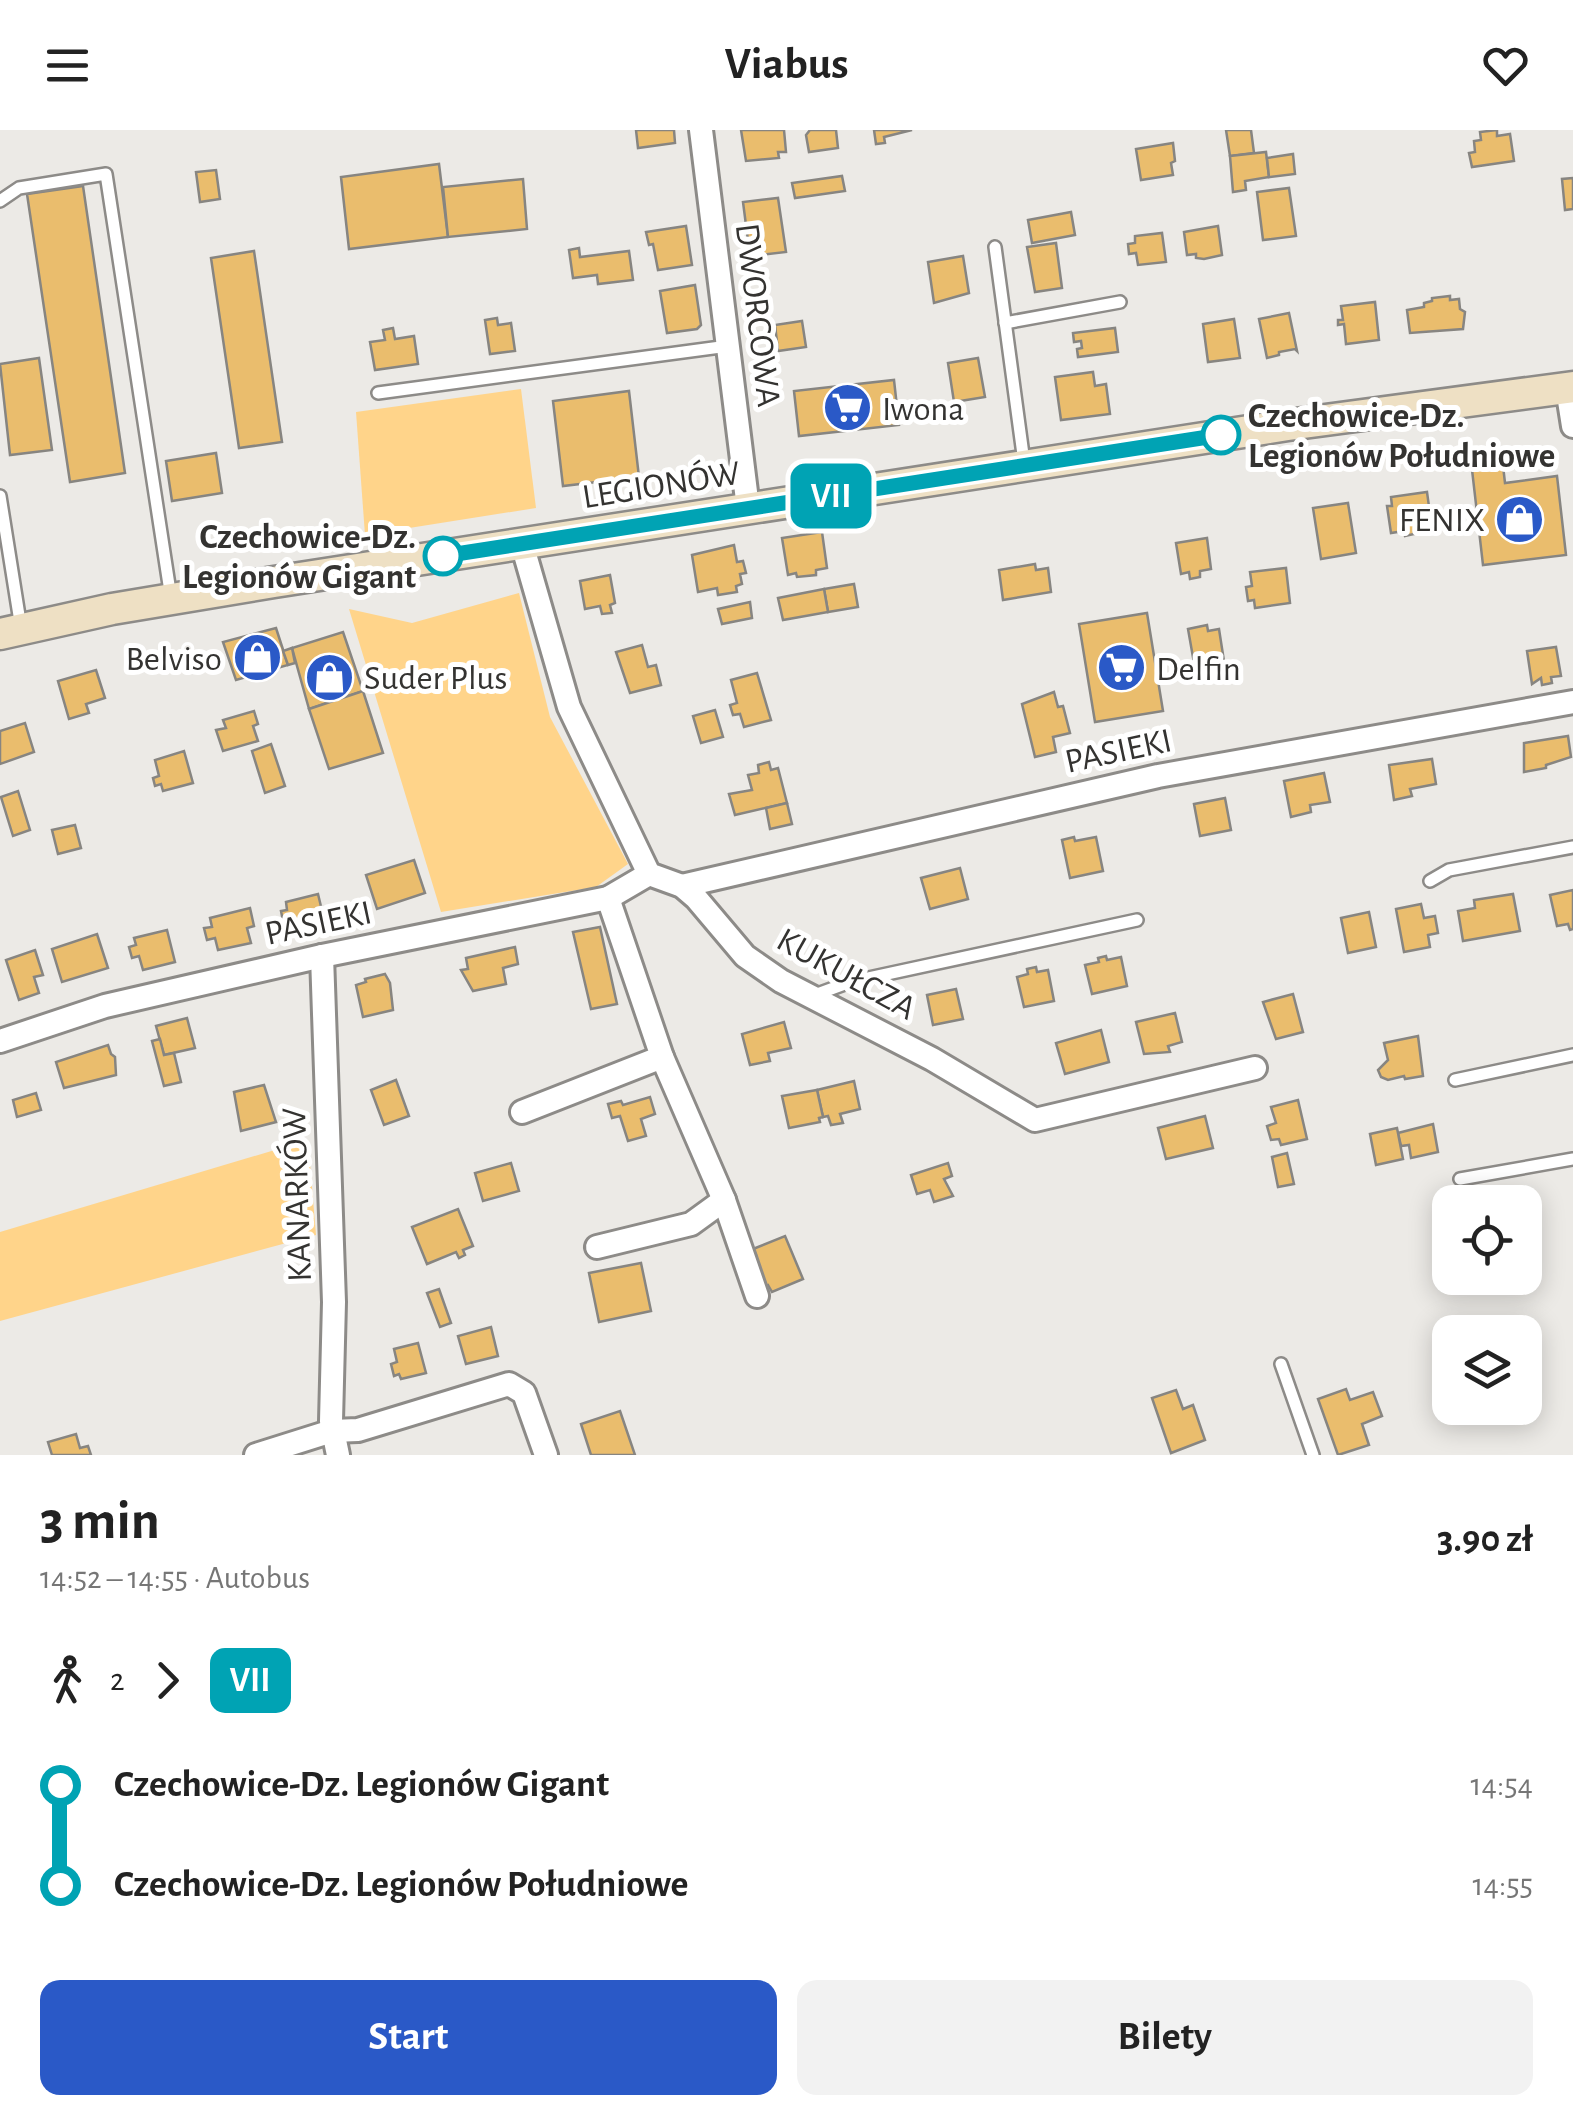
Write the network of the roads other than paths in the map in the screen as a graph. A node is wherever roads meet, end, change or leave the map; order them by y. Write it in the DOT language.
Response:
graph roads {
  1 [pos="701,130"];
  2 [pos="0,201"];
  3 [pos="995,247"];
  4 [pos="1120,302"];
  5 [pos="1005,323"];
  6 [pos="728,346"];
  7 [pos="1570,387"];
  8 [pos="378,393"];
  9 [pos="1573,426"];
  10 [pos="1025,466"];
  11 [pos="0,496"];
  12 [pos="748,508"];
  13 [pos="522,544"];
  14 [pos="171,600"];
  15 [pos="10,631"];
  16 [pos="1573,702"];
  17 [pos="1573,847"];
  18 [pos="650,874"];
  19 [pos="1430,881"];
  20 [pos="682,886"];
  21 [pos="608,898"];
  22 [pos="1137,920"];
  23 [pos="322,956"];
  24 [pos="812,996"];
  25 [pos="0,1041"];
  26 [pos="1573,1056"];
  27 [pos="662,1057"];
  28 [pos="1255,1068"];
  29 [pos="1455,1080"];
  30 [pos="522,1112"];
  31 [pos="1573,1159"];
  32 [pos="1460,1178"];
  33 [pos="724,1200"];
  34 [pos="598,1247"];
  35 [pos="757,1296"];
  36 [pos="1280,1364"];
  37 [pos="332,1431"];
  38 [pos="256,1455"];
  39 [pos="338,1455"];
  40 [pos="546,1455"];
  41 [pos="1313,1455"];
  1 -- 6 [label="street, DWORCOWA"];
  2 -- 14 [label="lane"];
  3 -- 5 [label="lane"];
  4 -- 5 [label="lane"];
  5 -- 10 [label="lane"];
  6 -- 8 [label="lane"];
  6 -- 12 [label="street, DWORCOWA"];
  7 -- 9 [label="street"];
  7 -- 10 [label="street, LEGIONÓW"];
  10 -- 12 [label="street, LEGIONÓW"];
  11 -- 15 [label="lane"];
  12 -- 13 [label="street, LEGIONÓW"];
  13 -- 14 [label="street, LEGIONÓW"];
  13 -- 18 [label="street"];
  14 -- 15 [label="street, LEGIONÓW"];
  16 -- 20 [label="street, PASIEKI"];
  17 -- 19 [label="lane"];
  18 -- 20 [label="street, KUKUŁCZA"];
  18 -- 21 [label="street, PASIEKI"];
  20 -- 24 [label="street, KUKUŁCZA"];
  21 -- 23 [label="street, PASIEKI"];
  21 -- 27 [label="street"];
  22 -- 24 [label="lane"];
  23 -- 25 [label="street, PASIEKI"];
  23 -- 37 [label="street, KANARKÓW"];
  24 -- 28 [label="street, KUKUŁCZA"];
  26 -- 29 [label="lane"];
  27 -- 30 [label="street"];
  27 -- 33 [label="street"];
  31 -- 32 [label="lane"];
  33 -- 34 [label="street"];
  33 -- 35 [label="street"];
  36 -- 41 [label="lane"];
  37 -- 38 [label="street"];
  37 -- 39 [label="street, KANARKÓW"];
  37 -- 40 [label="street"];
}
